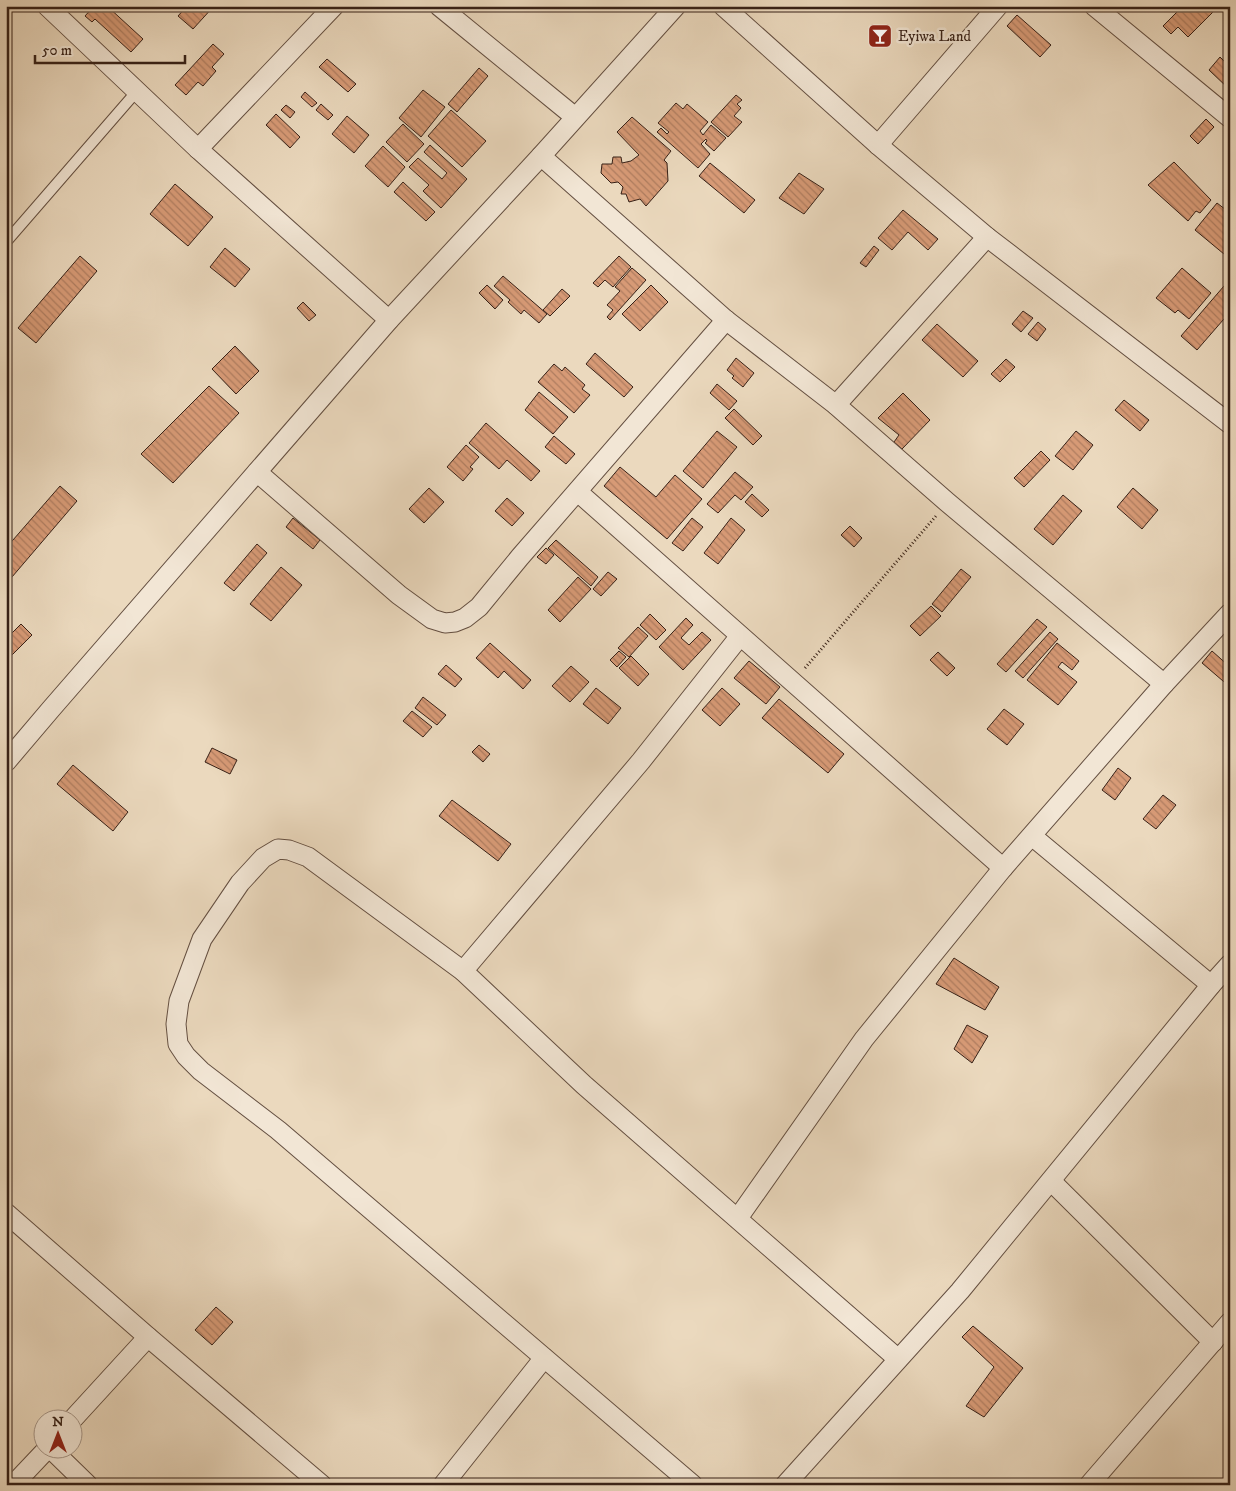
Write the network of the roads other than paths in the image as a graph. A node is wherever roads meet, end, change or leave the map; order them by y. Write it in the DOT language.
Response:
graph roads {
  1 [pos="47,6"];
  2 [pos="334,6"];
  3 [pos="439,6"];
  4 [pos="676,6"];
  5 [pos="723,6"];
  6 [pos="998,6"];
  7 [pos="1094,6"];
  8 [pos="137,91"];
  9 [pos="575,117"];
  10 [pos="1230,118"];
  11 [pos="878,145"];
  12 [pos="198,149"];
  13 [pos="541,156"];
  14 [pos="987,237"];
  15 [pos="6,242"];
  16 [pos="388,320"];
  17 [pos="726,320"];
  18 [pos="836,405"];
  19 [pos="1230,424"];
  20 [pos="258,472"];
  21 [pos="578,492"];
  22 [pos="1230,614"];
  23 [pos="740,636"];
  24 [pos="1164,684"];
  25 [pos="6,762"];
  26 [pos="1032,836"];
  27 [pos="1003,868"];
  28 [pos="1230,964"];
  29 [pos="463,971"];
  30 [pos="1211,985"];
  31 [pos="1051,1181"];
  32 [pos="6,1213"];
  33 [pos="738,1218"];
  34 [pos="1230,1322"];
  35 [pos="148,1337"];
  36 [pos="1213,1342"];
  37 [pos="544,1358"];
  38 [pos="898,1359"];
  39 [pos="82,1409"];
  40 [pos="39,1458"];
  41 [pos="60,1458"];
  42 [pos="13,1485"];
  43 [pos="88,1485"];
  44 [pos="322,1485"];
  45 [pos="443,1485"];
  46 [pos="693,1485"];
  47 [pos="785,1485"];
  48 [pos="1089,1485"];
  1 -- 8 [label="street"];
  2 -- 12 [label="street"];
  3 -- 9 [label="street"];
  4 -- 9 [label="street"];
  5 -- 11 [label="street"];
  6 -- 11 [label="street"];
  7 -- 10 [label="street"];
  8 -- 12 [label="street"];
  8 -- 15 [label="lane"];
  9 -- 13 [label="street"];
  11 -- 14 [label="street"];
  12 -- 16 [label="street"];
  13 -- 16 [label="street"];
  13 -- 17 [label="street"];
  14 -- 18 [label="street"];
  14 -- 19 [label="street"];
  16 -- 20 [label="street"];
  17 -- 18 [label="street"];
  17 -- 21 [label="street"];
  18 -- 24 [label="street"];
  20 -- 21 [label="street"];
  20 -- 25 [label="street"];
  21 -- 23 [label="street"];
  22 -- 24 [label="street"];
  23 -- 27 [label="street"];
  23 -- 29 [label="street"];
  24 -- 26 [label="street"];
  26 -- 27 [label="street"];
  26 -- 30 [label="street"];
  27 -- 33 [label="street"];
  28 -- 30 [label="street"];
  29 -- 33 [label="street"];
  29 -- 37 [label="street"];
  30 -- 31 [label="street"];
  31 -- 36 [label="street"];
  31 -- 38 [label="street"];
  32 -- 35 [label="street"];
  33 -- 38 [label="street"];
  34 -- 36 [label="street"];
  35 -- 39 [label="street"];
  35 -- 44 [label="street"];
  36 -- 48 [label="street"];
  37 -- 45 [label="street"];
  37 -- 46 [label="street"];
  38 -- 47 [label="street"];
  40 -- 42 [label="street"];
  41 -- 43 [label="street"];
}
